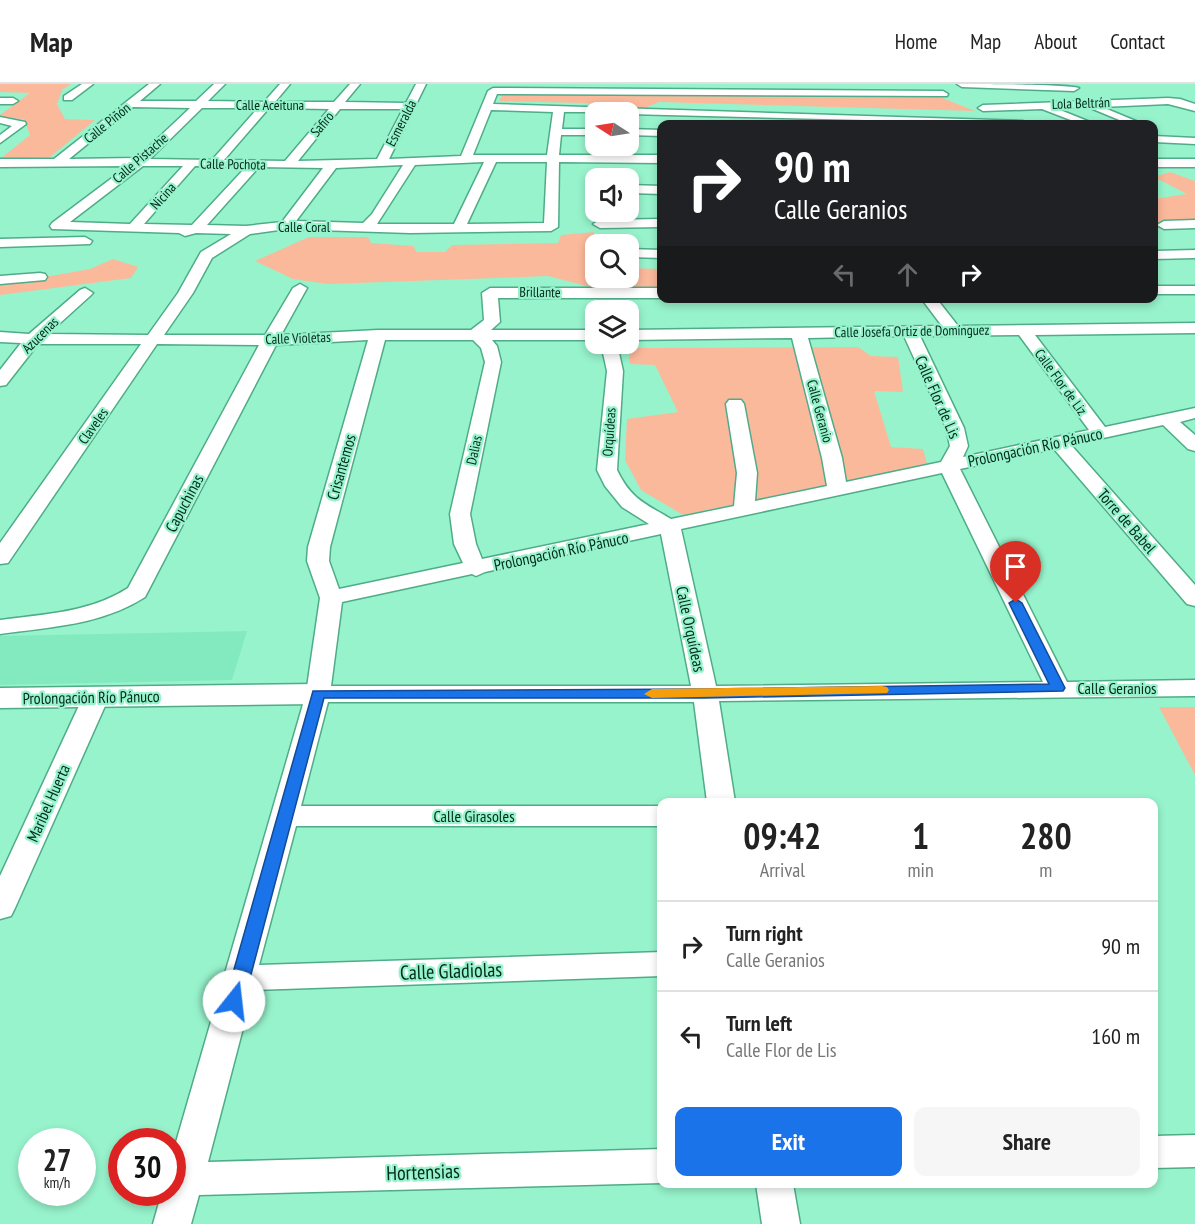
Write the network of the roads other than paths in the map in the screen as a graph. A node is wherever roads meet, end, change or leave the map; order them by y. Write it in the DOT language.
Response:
graph roads {
  1 [pos="88,84"];
  2 [pos="155,84"];
  3 [pos="219,84"];
  4 [pos="285,84"];
  5 [pos="355,84"];
  6 [pos="422,84"];
  7 [pos="915,84"];
  8 [pos="962,84"];
  9 [pos="494,87"];
  10 [pos="610,88"];
  11 [pos="751,88"];
  12 [pos="1087,89"];
  13 [pos="1132,91"];
  14 [pos="1167,92"];
  15 [pos="68,98"];
  16 [pos="0,101"];
  17 [pos="13,101"];
  18 [pos="1082,102"];
  19 [pos="132,104"];
  20 [pos="1034,104"];
  21 [pos="197,105"];
  22 [pos="266,105"];
  23 [pos="338,105"];
  24 [pos="409,106"];
  25 [pos="487,107"];
  26 [pos="1195,108"];
  27 [pos="559,110"];
  28 [pos="0,120"];
  29 [pos="726,120"];
  30 [pos="1012,120"];
  31 [pos="1079,120"];
  32 [pos="1128,120"];
  33 [pos="556,132"];
  34 [pos="585,132"];
  35 [pos="1158,132"];
  36 [pos="639,133"];
  37 [pos="657,133"];
  38 [pos="1158,139"];
  39 [pos="0,140"];
  40 [pos="1177,140"];
  41 [pos="1195,141"];
  42 [pos="553,157"];
  43 [pos="622,157"];
  44 [pos="492,158"];
  45 [pos="466,159"];
  46 [pos="657,159"];
  47 [pos="59,161"];
  48 [pos="140,162"];
  49 [pos="411,162"];
  50 [pos="0,163"];
  51 [pos="192,163"];
  52 [pos="381,163"];
  53 [pos="1158,163"];
  54 [pos="1195,163"];
  55 [pos="214,164"];
  56 [pos="256,164"];
  57 [pos="289,164"];
  58 [pos="332,165"];
  59 [pos="639,189"];
  60 [pos="657,190"];
  61 [pos="602,223"];
  62 [pos="657,223"];
  63 [pos="1195,224"];
  64 [pos="286,225"];
  65 [pos="1164,225"];
  66 [pos="57,226"];
  67 [pos="134,228"];
  68 [pos="366,228"];
  69 [pos="458,229"];
  70 [pos="196,230"];
  71 [pos="246,230"];
  72 [pos="0,243"];
  73 [pos="639,253"];
  74 [pos="657,254"];
  75 [pos="1158,255"];
  76 [pos="1194,256"];
  77 [pos="40,277"];
  78 [pos="0,280"];
  79 [pos="585,286"];
  80 [pos="300,288"];
  81 [pos="625,288"];
  82 [pos="1158,290"];
  83 [pos="1195,290"];
  84 [pos="657,292"];
  85 [pos="85,293"];
  86 [pos="932,303"];
  87 [pos="1195,328"];
  88 [pos="953,330"];
  89 [pos="1023,330"];
  90 [pos="910,332"];
  91 [pos="799,333"];
  92 [pos="476,334"];
  93 [pos="378,335"];
  94 [pos="585,335"];
  95 [pos="639,335"];
  96 [pos="0,337"];
  97 [pos="33,339"];
  98 [pos="153,340"];
  99 [pos="270,340"];
  100 [pos="611,354"];
  101 [pos="0,381"];
  102 [pos="735,404"];
  103 [pos="1195,413"];
  104 [pos="1166,418"];
  105 [pos="1100,433"];
  106 [pos="1059,442"];
  107 [pos="1195,445"];
  108 [pos="949,465"];
  109 [pos="837,489"];
  110 [pos="744,511"];
  111 [pos="670,527"];
  112 [pos="0,558"];
  113 [pos="476,569"];
  114 [pos="331,598"];
  115 [pos="1195,599"];
  116 [pos="0,627"];
  117 [pos="1058,688"];
  118 [pos="1195,688"];
  119 [pos="318,694"];
  120 [pos="705,694"];
  121 [pos="96,697"];
  122 [pos="0,699"];
  123 [pos="720,798"];
  124 [pos="286,816"];
  125 [pos="657,816"];
  126 [pos="0,908"];
  127 [pos="657,964"];
  128 [pos="241,978"];
  129 [pos="1195,1151"];
  130 [pos="1158,1152"];
  131 [pos="657,1166"];
  132 [pos="186,1172"];
  133 [pos="186,1179"];
  134 [pos="776,1188"];
  135 [pos="177,1206"];
  136 [pos="172,1224"];
  137 [pos="782,1224"];
  1 -- 15 [label="street"];
  2 -- 19 [label="street, Calle Piñón"];
  3 -- 21 [label="street, Calle Pistache"];
  4 -- 22 [label="street"];
  5 -- 23 [label="street, Safiro"];
  6 -- 24 [label="street, Esmeralda"];
  7 -- 11 [label="street"];
  8 -- 12 [label="street"];
  9 -- 10 [label="street"];
  9 -- 25 [label="street"];
  10 -- 11 [label="street"];
  13 -- 14 [label="street"];
  16 -- 17 [label="street"];
  18 -- 20 [label="street, Lola Beltrán"];
  18 -- 26 [label="street, Lola Beltrán"];
  18 -- 32 [label="street"];
  19 -- 21 [label="street, Calle Aceituna"];
  19 -- 47 [label="street, Calle Piñón"];
  20 -- 30 [label="street, Lola Beltrán"];
  20 -- 31 [label="street"];
  21 -- 22 [label="street, Calle Aceituna"];
  21 -- 48 [label="street, Calle Pistache"];
  22 -- 23 [label="street, Calle Aceituna"];
  22 -- 55 [label="street"];
  23 -- 24 [label="street, Calle Aceituna"];
  23 -- 57 [label="street, Safiro"];
  24 -- 52 [label="street, Esmeralda"];
  25 -- 27 [label="street"];
  25 -- 45 [label="street"];
  27 -- 29 [label="street"];
  27 -- 33 [label="street"];
  28 -- 39 [label="street"];
  33 -- 34 [label="street"];
  33 -- 42 [label="street"];
  35 -- 40 [label="street"];
  36 -- 37 [label="street"];
  38 -- 40 [label="street"];
  40 -- 41 [label="street"];
  42 -- 43 [label="street, Calle Pochota"];
  42 -- 44 [label="street, Calle Pochota"];
  42 -- 69 [label="street, Calle Coral"];
  43 -- 46 [label="street, Calle Pochota"];
  44 -- 45 [label="street, Calle Pochota"];
  44 -- 69 [label="street"];
  45 -- 49 [label="street, Calle Pochota"];
  47 -- 48 [label="street, Calle Pochota"];
  47 -- 50 [label="street, Calle Pochota"];
  48 -- 51 [label="street, Calle Pochota"];
  48 -- 66 [label="street, Calle Pistache"];
  49 -- 52 [label="street, Calle Pochota"];
  49 -- 68 [label="street"];
  51 -- 55 [label="street, Calle Pochota"];
  51 -- 67 [label="street, Nicina"];
  52 -- 58 [label="street, Calle Pochota"];
  53 -- 54 [label="street"];
  55 -- 56 [label="street, Calle Pochota"];
  56 -- 57 [label="street, Calle Pochota"];
  56 -- 70 [label="street"];
  57 -- 58 [label="street, Calle Pochota"];
  58 -- 64 [label="street"];
  59 -- 60 [label="street"];
  61 -- 62 [label="street"];
  63 -- 65 [label="street"];
  64 -- 68 [label="street, Calle Coral"];
  64 -- 71 [label="street, Calle Coral"];
  66 -- 67 [label="street, Calle Coral"];
  67 -- 70 [label="street, Calle Coral"];
  68 -- 69 [label="street, Calle Coral"];
  70 -- 71 [label="street, Calle Coral"];
  70 -- 72 [label="street"];
  71 -- 98 [label="street, Claveles"];
  73 -- 74 [label="street"];
  75 -- 76 [label="street"];
  77 -- 78 [label="street"];
  79 -- 92 [label="street, Brillante"];
  80 -- 99 [label="street, Capuchinas"];
  81 -- 84 [label="street, Brillante"];
  82 -- 83 [label="street"];
  85 -- 97 [label="street, Azucenas"];
  86 -- 88 [label="street"];
  87 -- 89 [label="street, Calle Josefa Ortiz de Domínguez"];
  88 -- 89 [label="street, Calle Josefa Ortiz de Domínguez"];
  88 -- 90 [label="street, Calle Josefa Ortiz de Domínguez"];
  89 -- 105 [label="street, Calle Flor de Liz"];
  90 -- 91 [label="street, Calle Josefa Ortiz de Domínguez"];
  90 -- 108 [label="street, Calle Flor de Lis"];
  91 -- 95 [label="street, Calle Josefa Ortiz de Domínguez"];
  91 -- 109 [label="street, Calle Geranio"];
  92 -- 93 [label="street, Calle Violetas"];
  92 -- 94 [label="street, Calle Violetas"];
  92 -- 113 [label="street, Dalias"];
  93 -- 99 [label="street, Calle Violetas"];
  93 -- 114 [label="street, Crisantemos"];
  96 -- 97 [label="street, Calle Violetas"];
  97 -- 98 [label="street, Calle Violetas"];
  97 -- 101 [label="street, Azucenas"];
  98 -- 99 [label="street, Calle Violetas"];
  98 -- 112 [label="street, Claveles"];
  99 -- 116 [label="street, Capuchinas"];
  100 -- 111 [label="street, Orquídeas"];
  102 -- 110 [label="street"];
  103 -- 104 [label="street, Prolongación Río Pánuco"];
  104 -- 105 [label="street, Prolongación Río Pánuco"];
  104 -- 107 [label="street"];
  105 -- 106 [label="street, Prolongación Río Pánuco"];
  106 -- 108 [label="street, Prolongación Río Pánuco"];
  106 -- 115 [label="street, Torre de Babel"];
  108 -- 109 [label="street, Prolongación Río Pánuco"];
  108 -- 117 [label="street, Calle Flor de Lis"];
  109 -- 110 [label="street, Prolongación Río Pánuco"];
  110 -- 111 [label="street, Prolongación Río Pánuco"];
  111 -- 113 [label="street, Prolongación Río Pánuco"];
  111 -- 120 [label="street, Calle Orquídeas"];
  113 -- 114 [label="street, Prolongación Río Pánuco"];
  114 -- 119 [label="street"];
  117 -- 118 [label="street, Calle Geranios"];
  117 -- 120 [label="street, Calle Geranios"];
  119 -- 120 [label="street, Calle Geranios"];
  119 -- 121 [label="street, Prolongación Río Pánuco"];
  119 -- 124 [label="street"];
  120 -- 123 [label="street, Calle Orquídeas"];
  121 -- 122 [label="street, Prolongación Río Pánuco"];
  121 -- 126 [label="street, Maribel Huerta"];
  124 -- 125 [label="street, Calle Girasoles"];
  124 -- 128 [label="street"];
  127 -- 128 [label="street, Calle Gladiolas"];
  128 -- 132 [label="street"];
  129 -- 130 [label="street"];
  131 -- 133 [label="street, Hortensias"];
  134 -- 137 [label="street"];
  135 -- 136 [label="street"];
}
